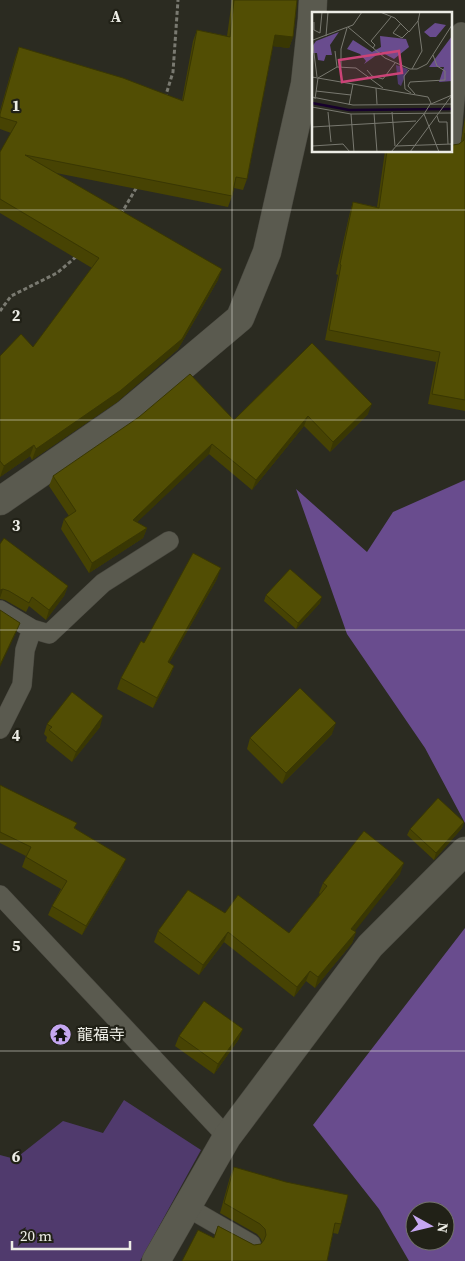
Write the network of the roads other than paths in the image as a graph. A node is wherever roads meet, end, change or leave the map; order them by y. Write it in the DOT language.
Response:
graph roads {
  1 [pos="312,22"];
  2 [pos="459,31"];
  3 [pos="452,130"];
  4 [pos="0,501"];
  5 [pos="169,541"];
  6 [pos="0,610"];
  7 [pos="32,629"];
  8 [pos="0,729"];
  9 [pos="465,851"];
  10 [pos="0,895"];
  11 [pos="227,1137"];
  12 [pos="187,1207"];
  13 [pos="251,1244"];
  14 [pos="156,1261"];
  1 -- 4 [label="street"];
  2 -- 3 [label="lane"];
  5 -- 7 [label="lane"];
  6 -- 7 [label="lane"];
  7 -- 8 [label="lane"];
  9 -- 11 [label="street"];
  10 -- 11 [label="lane"];
  11 -- 12 [label="street"];
  12 -- 13 [label="lane"];
  12 -- 14 [label="street"];
}
